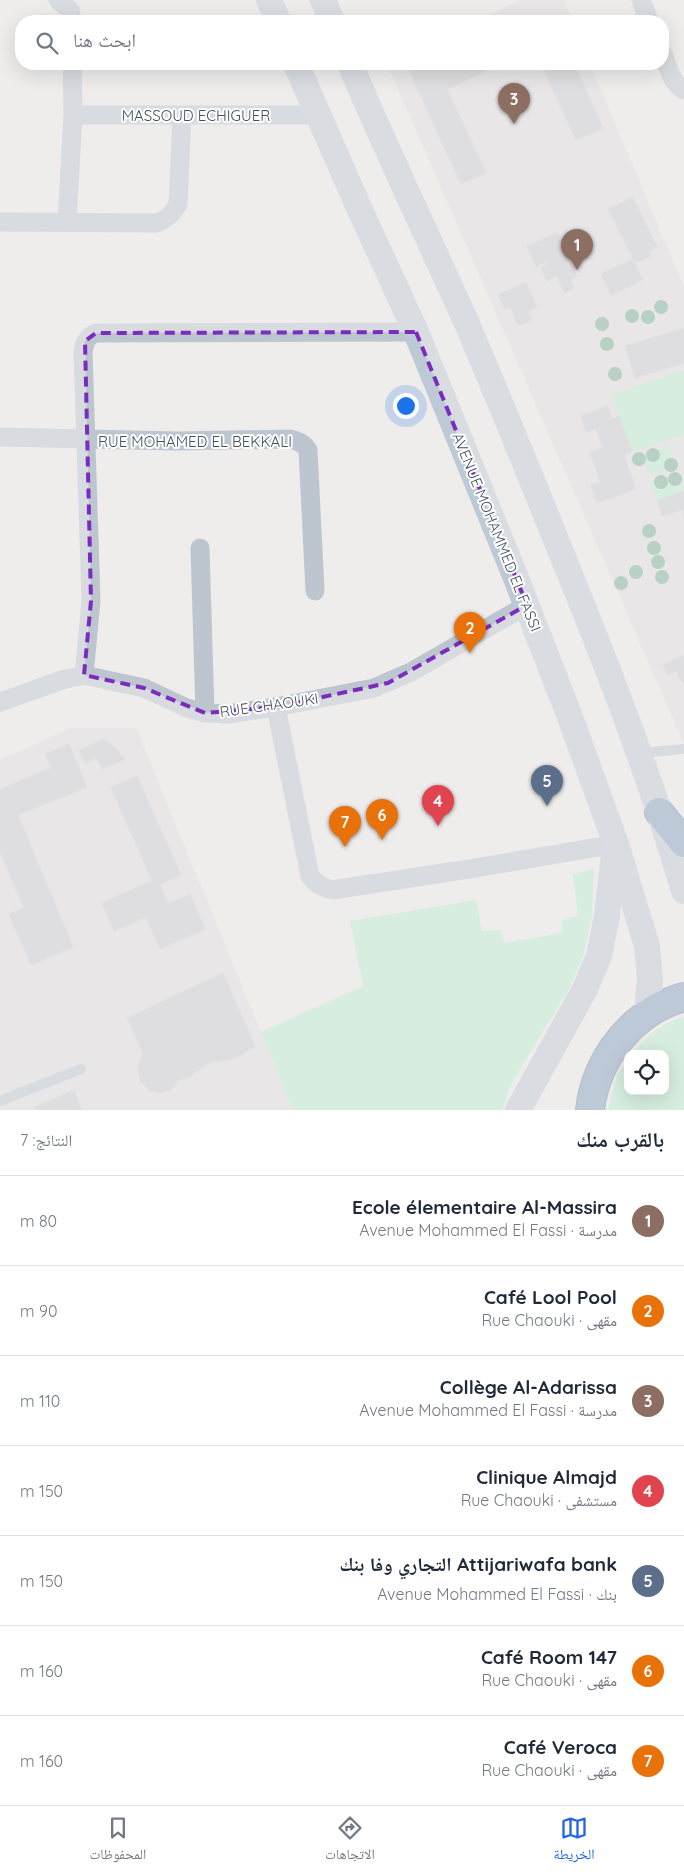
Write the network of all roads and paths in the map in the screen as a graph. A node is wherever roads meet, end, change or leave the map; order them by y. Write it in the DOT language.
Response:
graph roads {
  1 [pos="58,0"];
  2 [pos="269,0"];
  3 [pos="323,0"];
  4 [pos="641,0"];
  5 [pos="71,15"];
  6 [pos="275,15"];
  7 [pos="329,15"];
  8 [pos="647,15"];
  9 [pos="669,68"];
  10 [pos="72,70"];
  11 [pos="299,70"];
  12 [pos="353,70"];
  13 [pos="684,90"];
  14 [pos="73,115"];
  15 [pos="182,115"];
  16 [pos="319,115"];
  17 [pos="0,222"];
  18 [pos="67,222"];
  19 [pos="416,332"];
  20 [pos="0,437"];
  21 [pos="86,440"];
  22 [pos="200,548"];
  23 [pos="315,592"];
  24 [pos="527,605"];
  25 [pos="84,676"];
  26 [pos="0,702"];
  27 [pos="276,708"];
  28 [pos="206,713"];
  29 [pos="684,749"];
  30 [pos="638,753"];
  31 [pos="659,812"];
  32 [pos="684,843"];
  33 [pos="616,844"];
  34 [pos="684,891"];
  35 [pos="684,997"];
  36 [pos="647,1014"];
  37 [pos="81,1069"];
  38 [pos="0,1101"];
  39 [pos="518,1110"];
  40 [pos="590,1110"];
  1 -- 5 [label="street"];
  2 -- 6 [label="main road"];
  3 -- 7 [label="main road"];
  4 -- 8 [label="street"];
  9 -- 13 [label="street"];
  10 -- 14 [label="street"];
  11 -- 16 [label="main road, AVENUE MOHAMMED EL FASSI"];
  12 -- 30 [label="main road"];
  14 -- 15 [label="street, MASSOUD ECHIGUER"];
  14 -- 18 [label="street"];
  15 -- 16 [label="street, MASSOUD ECHIGUER"];
  15 -- 18 [label="street"];
  16 -- 19 [label="main road, AVENUE MOHAMMED EL FASSI"];
  17 -- 18 [label="street"];
  19 -- 21 [label="street, RUE MOHAMED EL BEKKALI"];
  19 -- 24 [label="main road, AVENUE MOHAMMED EL FASSI"];
  20 -- 21 [label="street, RUE MOHAMED EL BEKKALI"];
  21 -- 23 [label="street, RUE MOHAMED EL BEKKALI"];
  21 -- 25 [label="street, RUE MOHAMED EL BEKKALI"];
  22 -- 28 [label="street"];
  24 -- 27 [label="street, RUE CHAOUKI"];
  24 -- 33 [label="main road, AVENUE MOHAMMED EL FASSI"];
  25 -- 26 [label="street, RUE CHAOUKI"];
  25 -- 28 [label="street, RUE CHAOUKI"];
  27 -- 28 [label="street, RUE CHAOUKI"];
  27 -- 33 [label="street"];
  29 -- 30 [label="lane"];
  30 -- 31 [label="main road"];
  31 -- 32 [label="highway"];
  31 -- 34 [label="main road"];
  33 -- 36 [label="main road, AVENUE MOHAMMED EL FASSI"];
  33 -- 39 [label="main road"];
  35 -- 36 [label="highway"];
  36 -- 40 [label="highway"];
  37 -- 38 [label="lane"];
}
